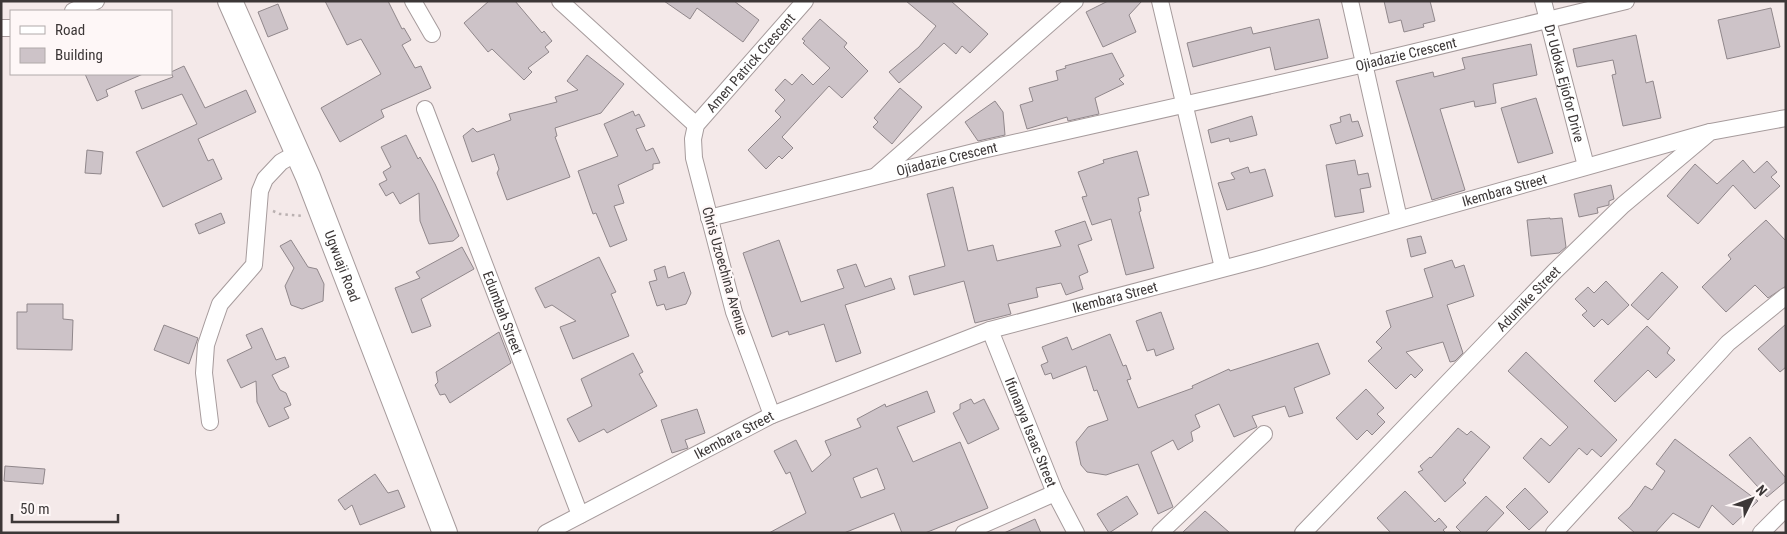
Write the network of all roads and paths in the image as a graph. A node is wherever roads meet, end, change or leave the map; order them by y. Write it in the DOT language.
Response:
graph roads {
  1 [pos="96,1"];
  2 [pos="230,1"];
  3 [pos="413,1"];
  4 [pos="560,1"];
  5 [pos="805,1"];
  6 [pos="1074,1"];
  7 [pos="1160,1"];
  8 [pos="1350,1"];
  9 [pos="1543,1"];
  10 [pos="1626,1"];
  11 [pos="75,10"];
  12 [pos="1550,21"];
  13 [pos="432,34"];
  14 [pos="1365,64"];
  15 [pos="1185,105"];
  16 [pos="425,109"];
  17 [pos="1786,118"];
  18 [pos="696,125"];
  19 [pos="1710,132"];
  20 [pos="297,153"];
  21 [pos="1586,166"];
  22 [pos="874,177"];
  23 [pos="260,206"];
  24 [pos="321,215"];
  25 [pos="709,218"];
  26 [pos="1399,220"];
  27 [pos="1223,268"];
  28 [pos="1786,296"];
  29 [pos="990,330"];
  30 [pos="772,415"];
  31 [pos="210,422"];
  32 [pos="1264,434"];
  33 [pos="1055,492"];
  34 [pos="1786,508"];
  35 [pos="580,515"];
  36 [pos="445,533"];
  37 [pos="546,533"];
  38 [pos="964,533"];
  39 [pos="1076,533"];
  40 [pos="1160,533"];
  41 [pos="1303,533"];
  42 [pos="1554,533"];
  43 [pos="1761,533"];
  1 -- 11 [label="street"];
  2 -- 20 [label="main road, Ugwuaji Road"];
  3 -- 13 [label="street"];
  4 -- 18 [label="street"];
  5 -- 18 [label="street, Amen Patrick Crescent"];
  6 -- 22 [label="street"];
  7 -- 15 [label="street"];
  8 -- 14 [label="street"];
  9 -- 12 [label="street, Dr Udoka Ejiofor Drive"];
  10 -- 12 [label="street, Ojiadazie Crescent"];
  12 -- 14 [label="street, Ojiadazie Crescent"];
  12 -- 21 [label="street, Dr Udoka Ejiofor Drive"];
  14 -- 15 [label="street, Ojiadazie Crescent"];
  14 -- 26 [label="street"];
  15 -- 22 [label="street, Ojiadazie Crescent"];
  15 -- 27 [label="street"];
  16 -- 35 [label="street, Edumbah Street"];
  17 -- 19 [label="street, Adumike Street"];
  18 -- 25 [label="street, Chris Uzoechina Avenue"];
  19 -- 21 [label="street, Ikembara Street"];
  19 -- 41 [label="street, Adumike Street"];
  20 -- 23 [label="street"];
  20 -- 24 [label="main road, Ugwuaji Road"];
  21 -- 26 [label="street, Ikembara Street"];
  22 -- 25 [label="street, Ojiadazie Crescent"];
  23 -- 24 [label="path"];
  23 -- 31 [label="street"];
  24 -- 36 [label="main road, Ugwuaji Road"];
  25 -- 30 [label="street, Chris Uzoechina Avenue"];
  26 -- 27 [label="street, Ikembara Street"];
  27 -- 29 [label="street, Ikembara Street"];
  28 -- 42 [label="street"];
  29 -- 30 [label="street, Ikembara Street"];
  29 -- 33 [label="street, Ifunanya Isaac Street"];
  30 -- 35 [label="street, Ikembara Street"];
  32 -- 40 [label="street"];
  33 -- 38 [label="street"];
  33 -- 39 [label="street, Ifunanya Isaac Street"];
  34 -- 43 [label="street"];
  35 -- 37 [label="street, Ikembara Street"];
}
